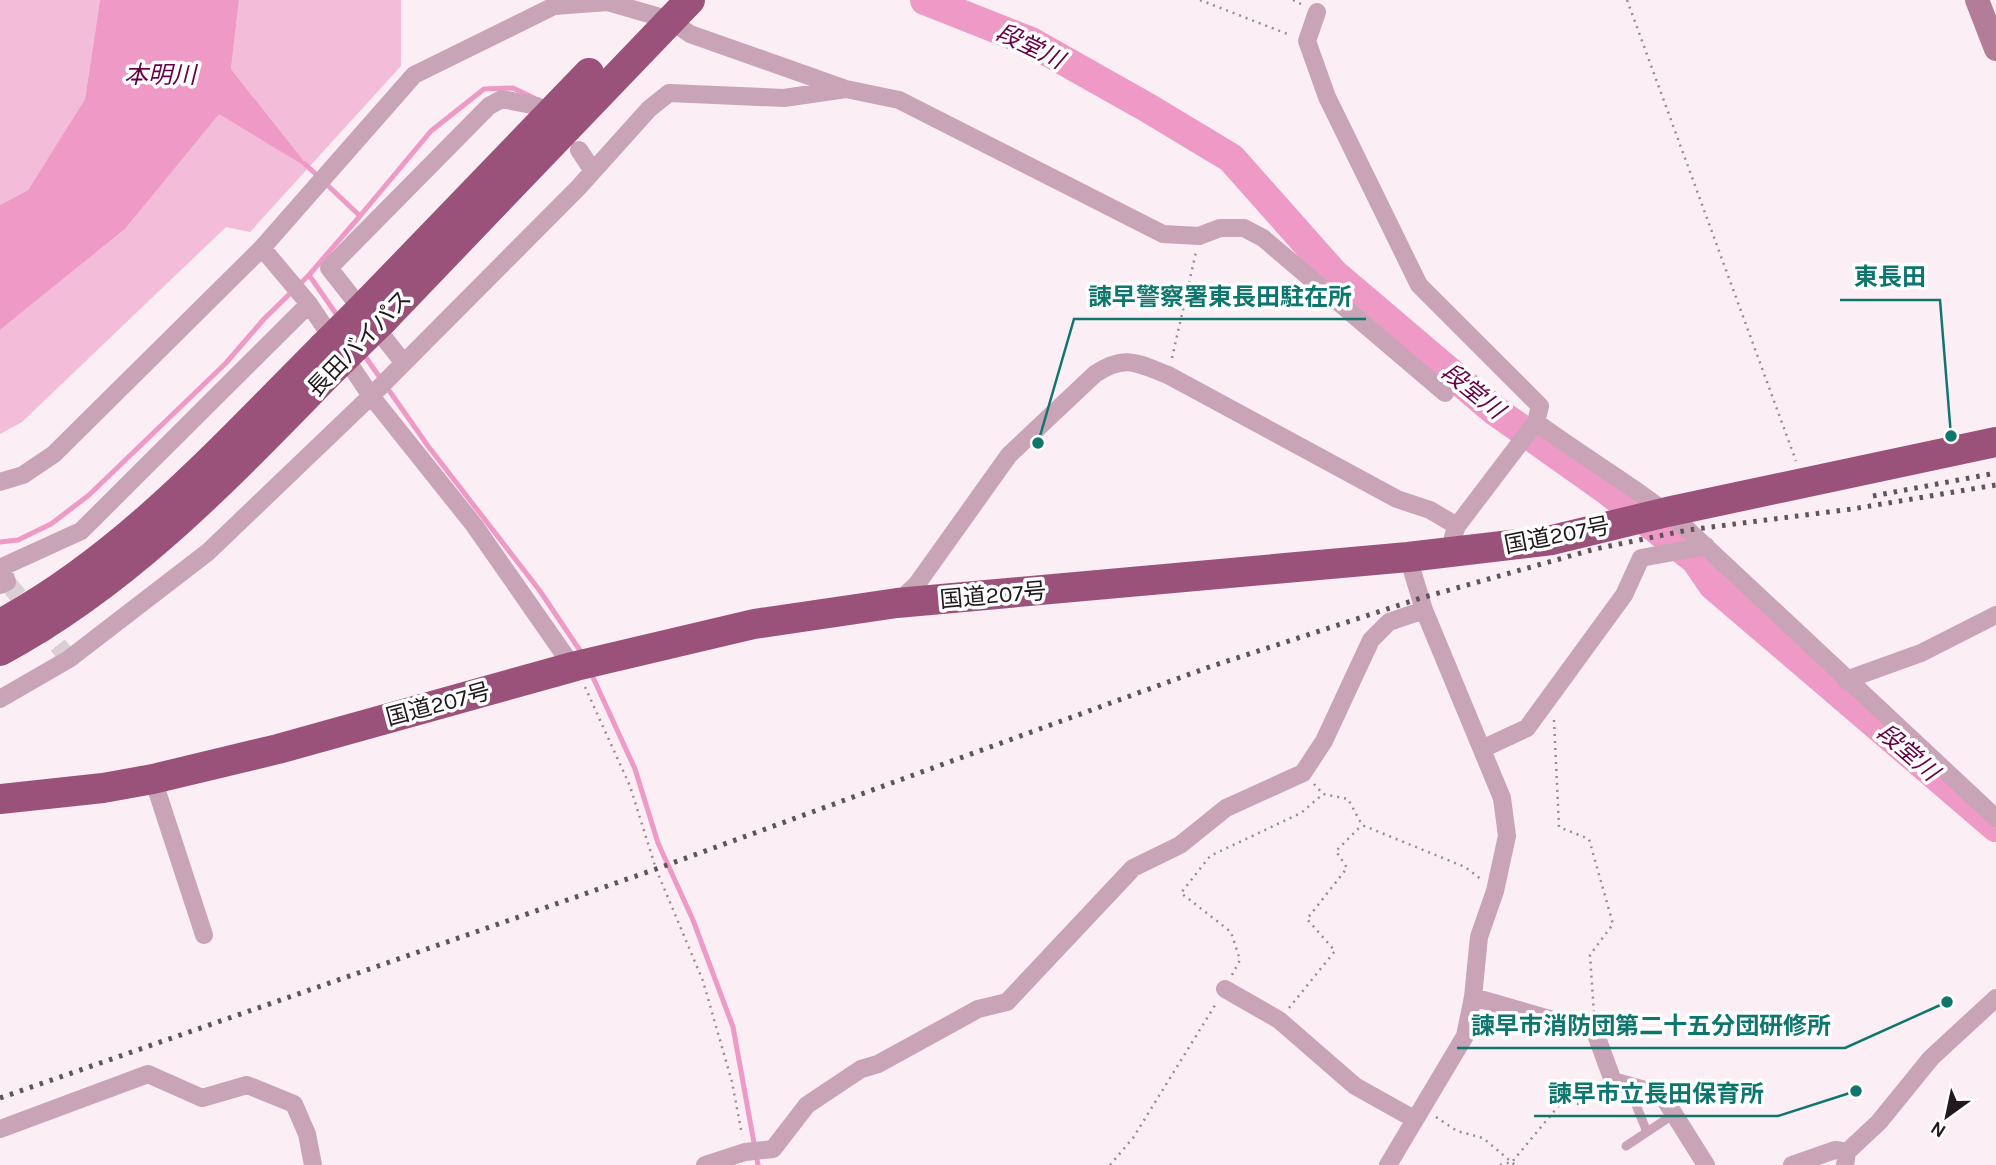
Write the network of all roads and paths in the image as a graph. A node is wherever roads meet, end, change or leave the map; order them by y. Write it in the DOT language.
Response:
graph roads {
  1 [pos="1200,0"];
  2 [pos="1627,0"];
  3 [pos="1978,0"];
  4 [pos="672,7"];
  5 [pos="1317,12"];
  6 [pos="1307,41"];
  7 [pos="1996,50"];
  8 [pos="846,89"];
  9 [pos="537,106"];
  10 [pos="579,150"];
  11 [pos="593,171"];
  12 [pos="1199,236"];
  13 [pos="262,248"];
  14 [pos="306,301"];
  15 [pos="329,357"];
  16 [pos="397,368"];
  17 [pos="1168,375"];
  18 [pos="374,393"];
  19 [pos="1446,393"];
  20 [pos="1536,422"];
  21 [pos="1996,442"];
  22 [pos="0,482"];
  23 [pos="1804,484"];
  24 [pos="1663,512"];
  25 [pos="1452,540"];
  26 [pos="1705,546"];
  27 [pos="1408,557"];
  28 [pos="1,574"];
  29 [pos="897,603"];
  30 [pos="1424,610"];
  31 [pos="1996,615"];
  32 [pos="0,624"];
  33 [pos="0,651"];
  34 [pos="582,665"];
  35 [pos="1846,680"];
  36 [pos="1556,688"];
  37 [pos="0,699"];
  38 [pos="1482,749"];
  39 [pos="153,779"];
  40 [pos="0,799"];
  41 [pos="1996,818"];
  42 [pos="1362,825"];
  43 [pos="1495,891"];
  44 [pos="204,935"];
  45 [pos="1225,989"];
  46 [pos="1473,997"];
  47 [pos="1996,998"];
  48 [pos="1279,1020"];
  49 [pos="1595,1032"];
  50 [pos="1611,1077"];
  51 [pos="1628,1085"];
  52 [pos="1418,1113"];
  53 [pos="1674,1114"];
  54 [pos="0,1129"];
  55 [pos="1647,1132"];
  56 [pos="1626,1146"];
  57 [pos="745,1156"];
  58 [pos="1846,1159"];
  59 [pos="1514,1164"];
  60 [pos="313,1165"];
  61 [pos="705,1165"];
  62 [pos="1110,1165"];
  63 [pos="1388,1165"];
  64 [pos="1500,1165"];
  65 [pos="1706,1165"];
  66 [pos="1792,1165"];
  1 -- 6 [label="path"];
  2 -- 23 [label="path"];
  3 -- 7 [label="main road"];
  4 -- 8 [label="street"];
  4 -- 13 [label="street"];
  4 -- 15 [label="highway, 長田バイパス, bridge"];
  5 -- 6 [label="street"];
  6 -- 20 [label="street"];
  8 -- 11 [label="street"];
  8 -- 12 [label="street"];
  9 -- 16 [label="street"];
  10 -- 11 [label="street"];
  11 -- 16 [label="street"];
  12 -- 17 [label="path"];
  12 -- 19 [label="street"];
  13 -- 14 [label="street"];
  13 -- 22 [label="street"];
  14 -- 18 [label="street"];
  14 -- 28 [label="street"];
  15 -- 32 [label="highway, 長田バイパス"];
  15 -- 33 [label="highway, 長田バイパス"];
  16 -- 18 [label="street"];
  17 -- 25 [label="street"];
  17 -- 29 [label="street"];
  18 -- 34 [label="street"];
  18 -- 37 [label="street"];
  20 -- 24 [label="street"];
  20 -- 25 [label="street"];
  21 -- 23 [label="highway, 国道207号"];
  23 -- 24 [label="highway, 国道207号"];
  24 -- 25 [label="highway, 国道207号"];
  24 -- 26 [label="street"];
  25 -- 27 [label="highway, 国道207号"];
  26 -- 35 [label="street"];
  26 -- 36 [label="street"];
  27 -- 29 [label="highway, 国道207号"];
  27 -- 30 [label="street"];
  29 -- 34 [label="highway, 国道207号"];
  30 -- 38 [label="street"];
  30 -- 57 [label="street"];
  31 -- 35 [label="street"];
  34 -- 39 [label="highway, 国道207号"];
  34 -- 57 [label="path"];
  35 -- 41 [label="street"];
  36 -- 38 [label="street"];
  36 -- 49 [label="path"];
  38 -- 43 [label="street"];
  39 -- 40 [label="highway, 国道207号"];
  39 -- 44 [label="street"];
  42 -- 43 [label="path"];
  42 -- 45 [label="path"];
  42 -- 48 [label="path"];
  43 -- 46 [label="street"];
  45 -- 48 [label="street"];
  45 -- 62 [label="path"];
  46 -- 49 [label="street"];
  46 -- 52 [label="street"];
  47 -- 58 [label="street"];
  48 -- 52 [label="street"];
  49 -- 50 [label="street"];
  50 -- 51 [label="street"];
  50 -- 59 [label="path"];
  51 -- 53 [label="street"];
  51 -- 55 [label="lane"];
  52 -- 59 [label="path"];
  52 -- 63 [label="street"];
  53 -- 55 [label="lane"];
  53 -- 65 [label="street"];
  54 -- 60 [label="street"];
  55 -- 56 [label="lane"];
  57 -- 61 [label="street"];
  58 -- 66 [label="street"];
  59 -- 64 [label="path"];
}
